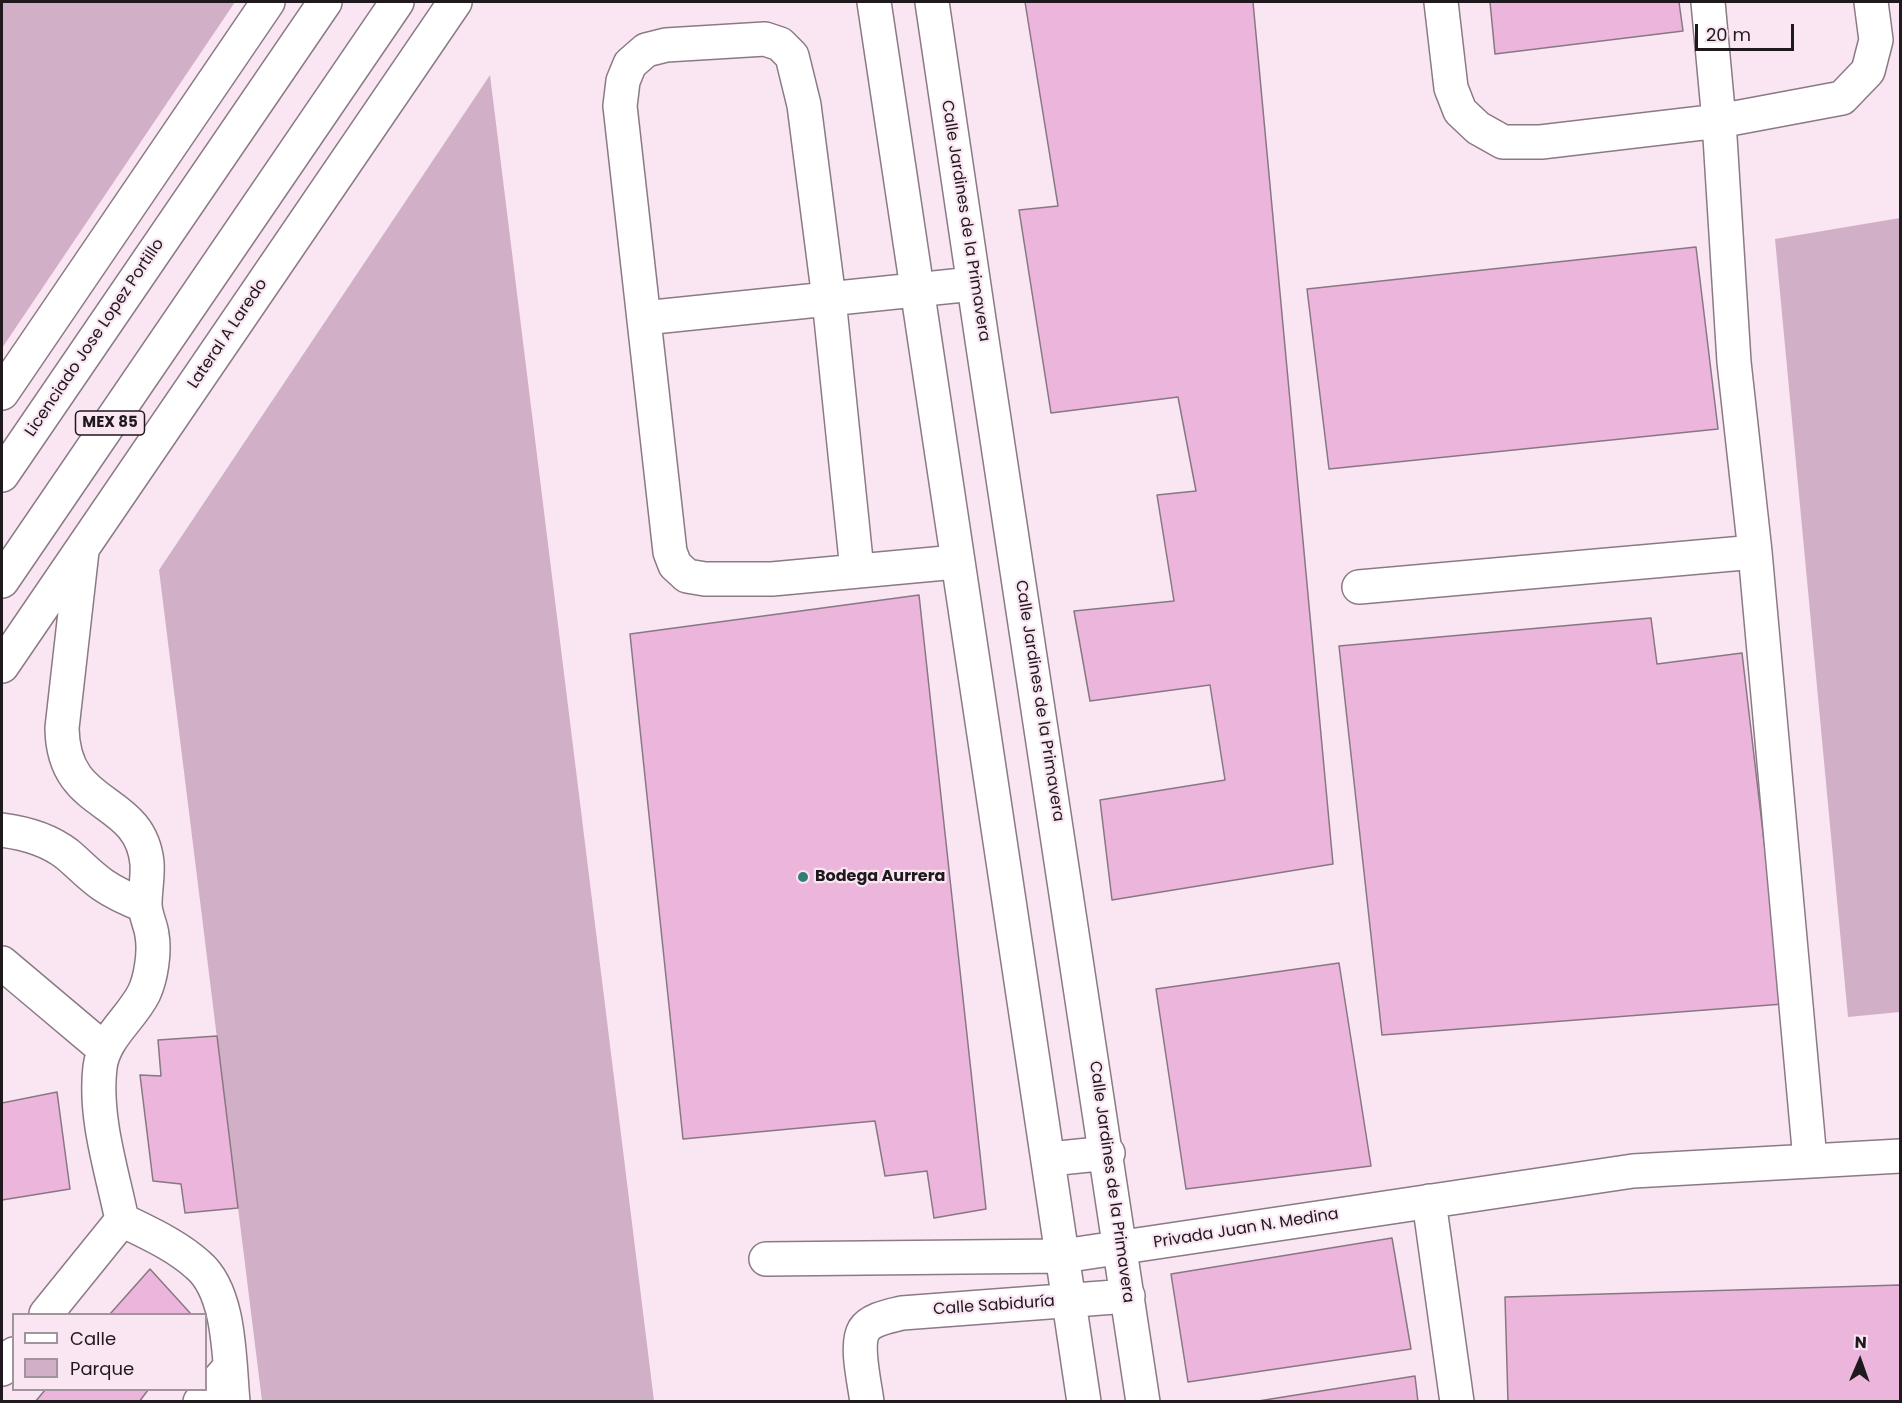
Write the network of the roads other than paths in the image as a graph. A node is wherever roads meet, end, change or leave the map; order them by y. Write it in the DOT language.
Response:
graph roads {
  1 [pos="268,2"];
  2 [pos="325,2"];
  3 [pos="397,2"];
  4 [pos="455,2"];
  5 [pos="874,2"];
  6 [pos="932,2"];
  7 [pos="1441,2"];
  8 [pos="1708,2"];
  9 [pos="1871,2"];
  10 [pos="1719,121"];
  11 [pos="973,284"];
  12 [pos="916,289"];
  13 [pos="829,299"];
  14 [pos="644,318"];
  15 [pos="2,393"];
  16 [pos="2,475"];
  17 [pos="82,548"];
  18 [pos="1755,552"];
  19 [pos="956,562"];
  20 [pos="857,570"];
  21 [pos="2,582"];
  22 [pos="1359,587"];
  23 [pos="2,666"];
  24 [pos="2,830"];
  25 [pos="145,906"];
  26 [pos="2,963"];
  27 [pos="104,1049"];
  28 [pos="1108,1153"];
  29 [pos="1900,1156"];
  30 [pos="1050,1159"];
  31 [pos="1810,1160"];
  32 [pos="1429,1201"];
  33 [pos="122,1220"];
  34 [pos="1121,1249"];
  35 [pos="1063,1256"];
  36 [pos="766,1259"];
  37 [pos="1128,1296"];
  38 [pos="1069,1300"];
  39 [pos="46,1313"];
  40 [pos="12,1356"];
  41 [pos="229,1368"];
  42 [pos="2,1369"];
  43 [pos="200,1401"];
  44 [pos="233,1401"];
  45 [pos="867,1401"];
  46 [pos="1084,1401"];
  47 [pos="1143,1401"];
  48 [pos="1457,1401"];
  1 -- 15 [label="main road"];
  2 -- 16 [label="main road, Licenciado Jose Lopez Portillo"];
  3 -- 21 [label="main road, MEX 85"];
  4 -- 17 [label="main road, Lateral A Laredo"];
  5 -- 12 [label="main road"];
  6 -- 11 [label="main road, Calle Jardines de la Primavera"];
  7 -- 10 [label="main road"];
  8 -- 10 [label="main road"];
  9 -- 10 [label="main road"];
  10 -- 18 [label="main road"];
  11 -- 12 [label="main road"];
  11 -- 28 [label="main road, Calle Jardines de la Primavera"];
  12 -- 13 [label="main road"];
  12 -- 19 [label="main road"];
  13 -- 14 [label="main road"];
  13 -- 14 [label="main road"];
  13 -- 20 [label="main road"];
  14 -- 20 [label="main road"];
  17 -- 23 [label="main road, Lateral A Laredo"];
  17 -- 25 [label="main road"];
  18 -- 22 [label="main road"];
  18 -- 31 [label="main road"];
  19 -- 20 [label="main road"];
  19 -- 30 [label="main road"];
  24 -- 25 [label="main road"];
  25 -- 27 [label="main road"];
  26 -- 27 [label="main road"];
  27 -- 33 [label="main road"];
  28 -- 30 [label="main road"];
  28 -- 34 [label="main road, Calle Jardines de la Primavera"];
  29 -- 31 [label="main road, Privada Juan N. Medina"];
  30 -- 35 [label="main road"];
  31 -- 32 [label="main road, Privada Juan N. Medina"];
  32 -- 34 [label="main road, Privada Juan N. Medina"];
  32 -- 48 [label="main road"];
  33 -- 39 [label="main road"];
  33 -- 41 [label="main road"];
  34 -- 35 [label="main road, Privada Juan N. Medina"];
  34 -- 37 [label="main road, Calle Jardines de la Primavera"];
  35 -- 36 [label="main road, Privada Juan N. Medina"];
  35 -- 38 [label="main road"];
  37 -- 38 [label="main road, Calle Sabiduría"];
  37 -- 47 [label="main road, Calle Jardines de la Primavera"];
  38 -- 45 [label="main road, Calle Sabiduría"];
  38 -- 46 [label="main road"];
  40 -- 42 [label="main road"];
  41 -- 43 [label="main road"];
  41 -- 44 [label="main road"];
}
